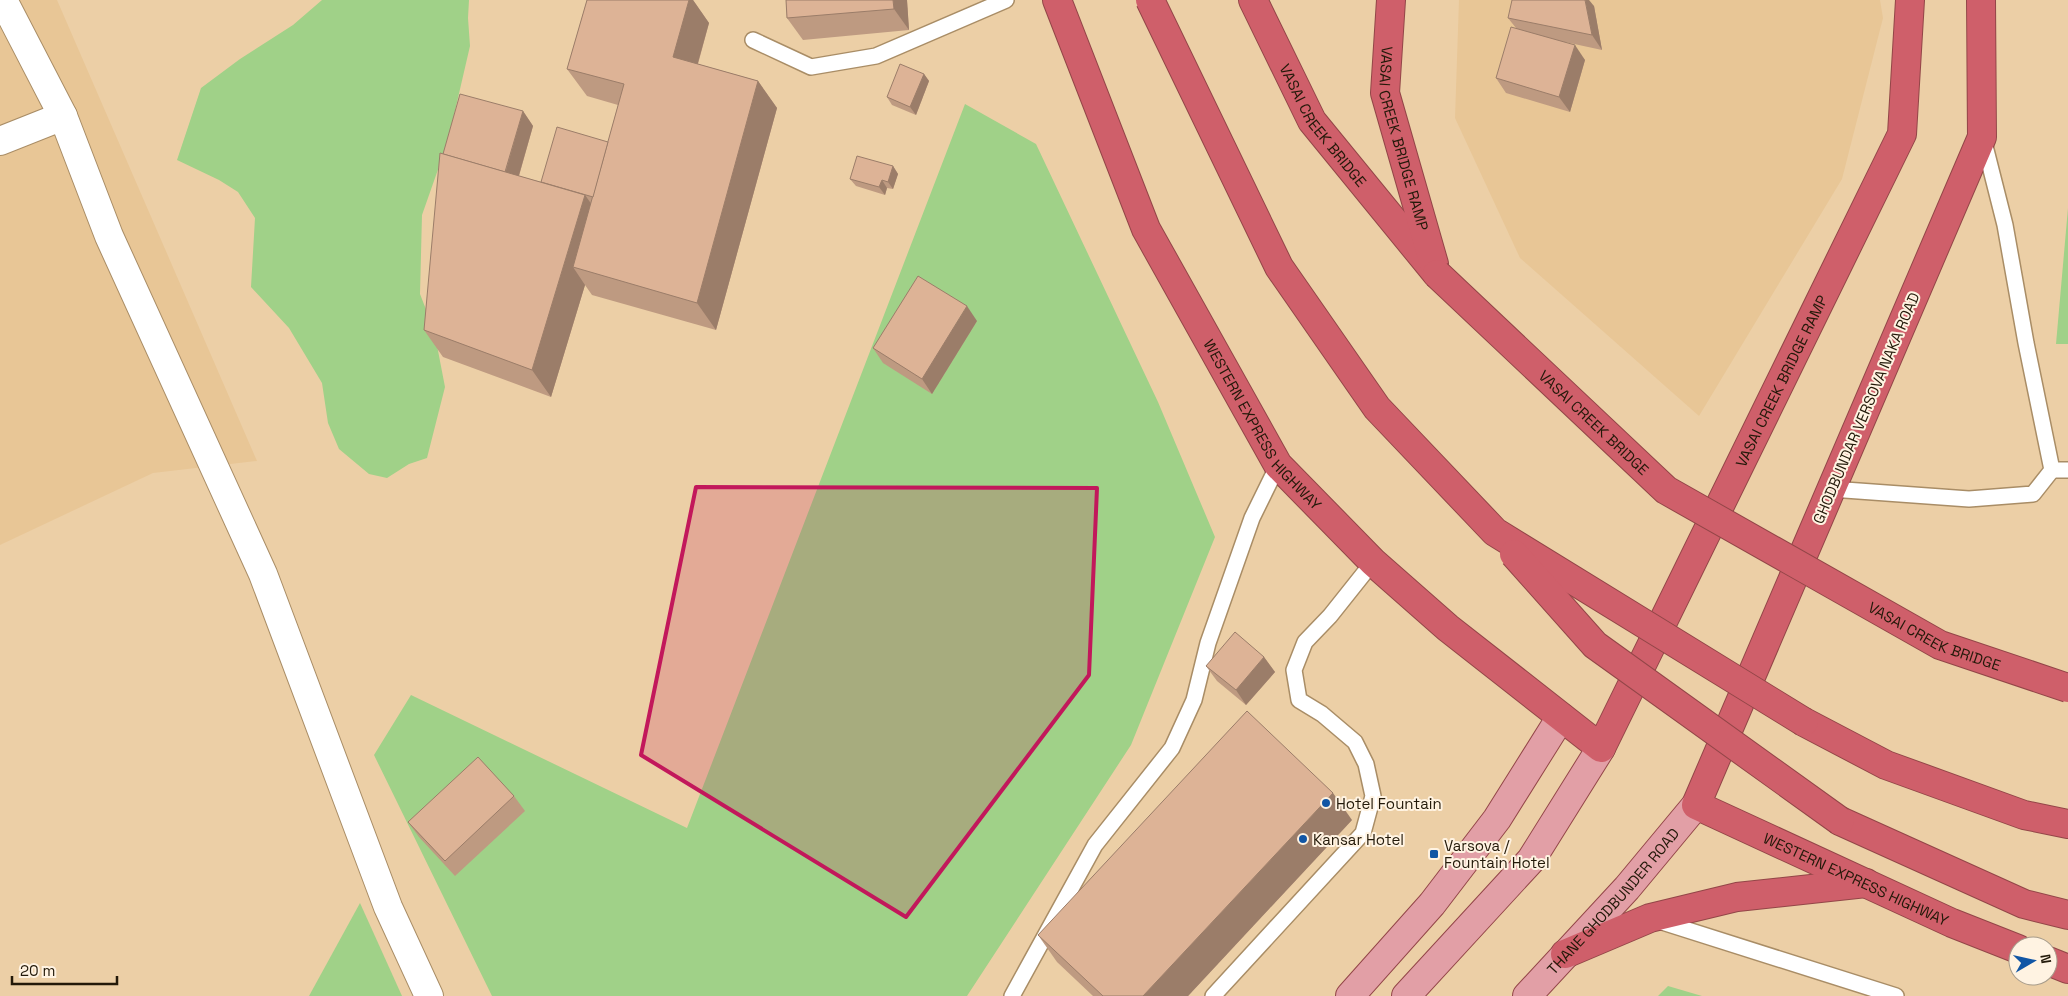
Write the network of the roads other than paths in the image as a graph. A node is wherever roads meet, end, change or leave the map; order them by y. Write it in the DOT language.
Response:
graph roads {
  1 [pos="3,0"];
  2 [pos="1006,0"];
  3 [pos="1057,0"];
  4 [pos="1150,0"];
  5 [pos="1253,0"];
  6 [pos="1391,0"];
  7 [pos="1910,0"];
  8 [pos="1981,0"];
  9 [pos="752,40"];
  10 [pos="63,116"];
  11 [pos="1982,136"];
  12 [pos="0,141"];
  13 [pos="1437,274"];
  14 [pos="1278,465"];
  15 [pos="2052,470"];
  16 [pos="2068,470"];
  17 [pos="1832,489"];
  18 [pos="1494,532"];
  19 [pos="1373,562"];
  20 [pos="2068,688"];
  21 [pos="1561,717"];
  22 [pos="1601,748"];
  23 [pos="1696,805"];
  24 [pos="2068,824"];
  25 [pos="1866,883"];
  26 [pos="2068,915"];
  27 [pos="1650,918"];
  28 [pos="2008,945"];
  29 [pos="1566,954"];
  30 [pos="429,996"];
  31 [pos="1012,996"];
  32 [pos="1213,996"];
  33 [pos="1350,996"];
  34 [pos="1406,996"];
  35 [pos="1526,996"];
  36 [pos="1896,996"];
  1 -- 10 [label="street"];
  2 -- 9 [label="lane"];
  3 -- 14 [label="highway, WESTERN EXPRESS HIGHWAY"];
  4 -- 18 [label="highway, bridge"];
  5 -- 13 [label="highway, VASAI CREEK BRIDGE"];
  6 -- 13 [label="highway, VASAI CREEK BRIDGE RAMP"];
  7 -- 22 [label="highway, VASAI CREEK BRIDGE RAMP"];
  8 -- 11 [label="highway, GHODBUNDAR VERSOVA NAKA ROAD"];
  10 -- 12 [label="street"];
  10 -- 30 [label="street"];
  11 -- 15 [label="lane"];
  11 -- 17 [label="highway, GHODBUNDAR VERSOVA NAKA ROAD"];
  13 -- 20 [label="highway, VASAI CREEK BRIDGE, bridge"];
  14 -- 19 [label="highway, WESTERN EXPRESS HIGHWAY"];
  14 -- 31 [label="lane"];
  15 -- 16 [label="lane"];
  15 -- 17 [label="lane"];
  17 -- 23 [label="highway, GHODBUNDAR VERSOVA NAKA ROAD"];
  18 -- 24 [label="highway, bridge"];
  18 -- 26 [label="highway, bridge"];
  19 -- 21 [label="highway, WESTERN EXPRESS HIGHWAY"];
  19 -- 32 [label="lane"];
  21 -- 22 [label="highway, WESTERN EXPRESS HIGHWAY"];
  21 -- 33 [label="main road"];
  22 -- 34 [label="main road"];
  23 -- 25 [label="highway, WESTERN EXPRESS HIGHWAY"];
  23 -- 29 [label="main road, THANE GHODBUNDER ROAD"];
  25 -- 27 [label="highway"];
  25 -- 28 [label="highway, WESTERN EXPRESS HIGHWAY"];
  27 -- 29 [label="highway"];
  27 -- 36 [label="lane"];
  29 -- 35 [label="main road, THANE GHODBUNDER ROAD"];
}
